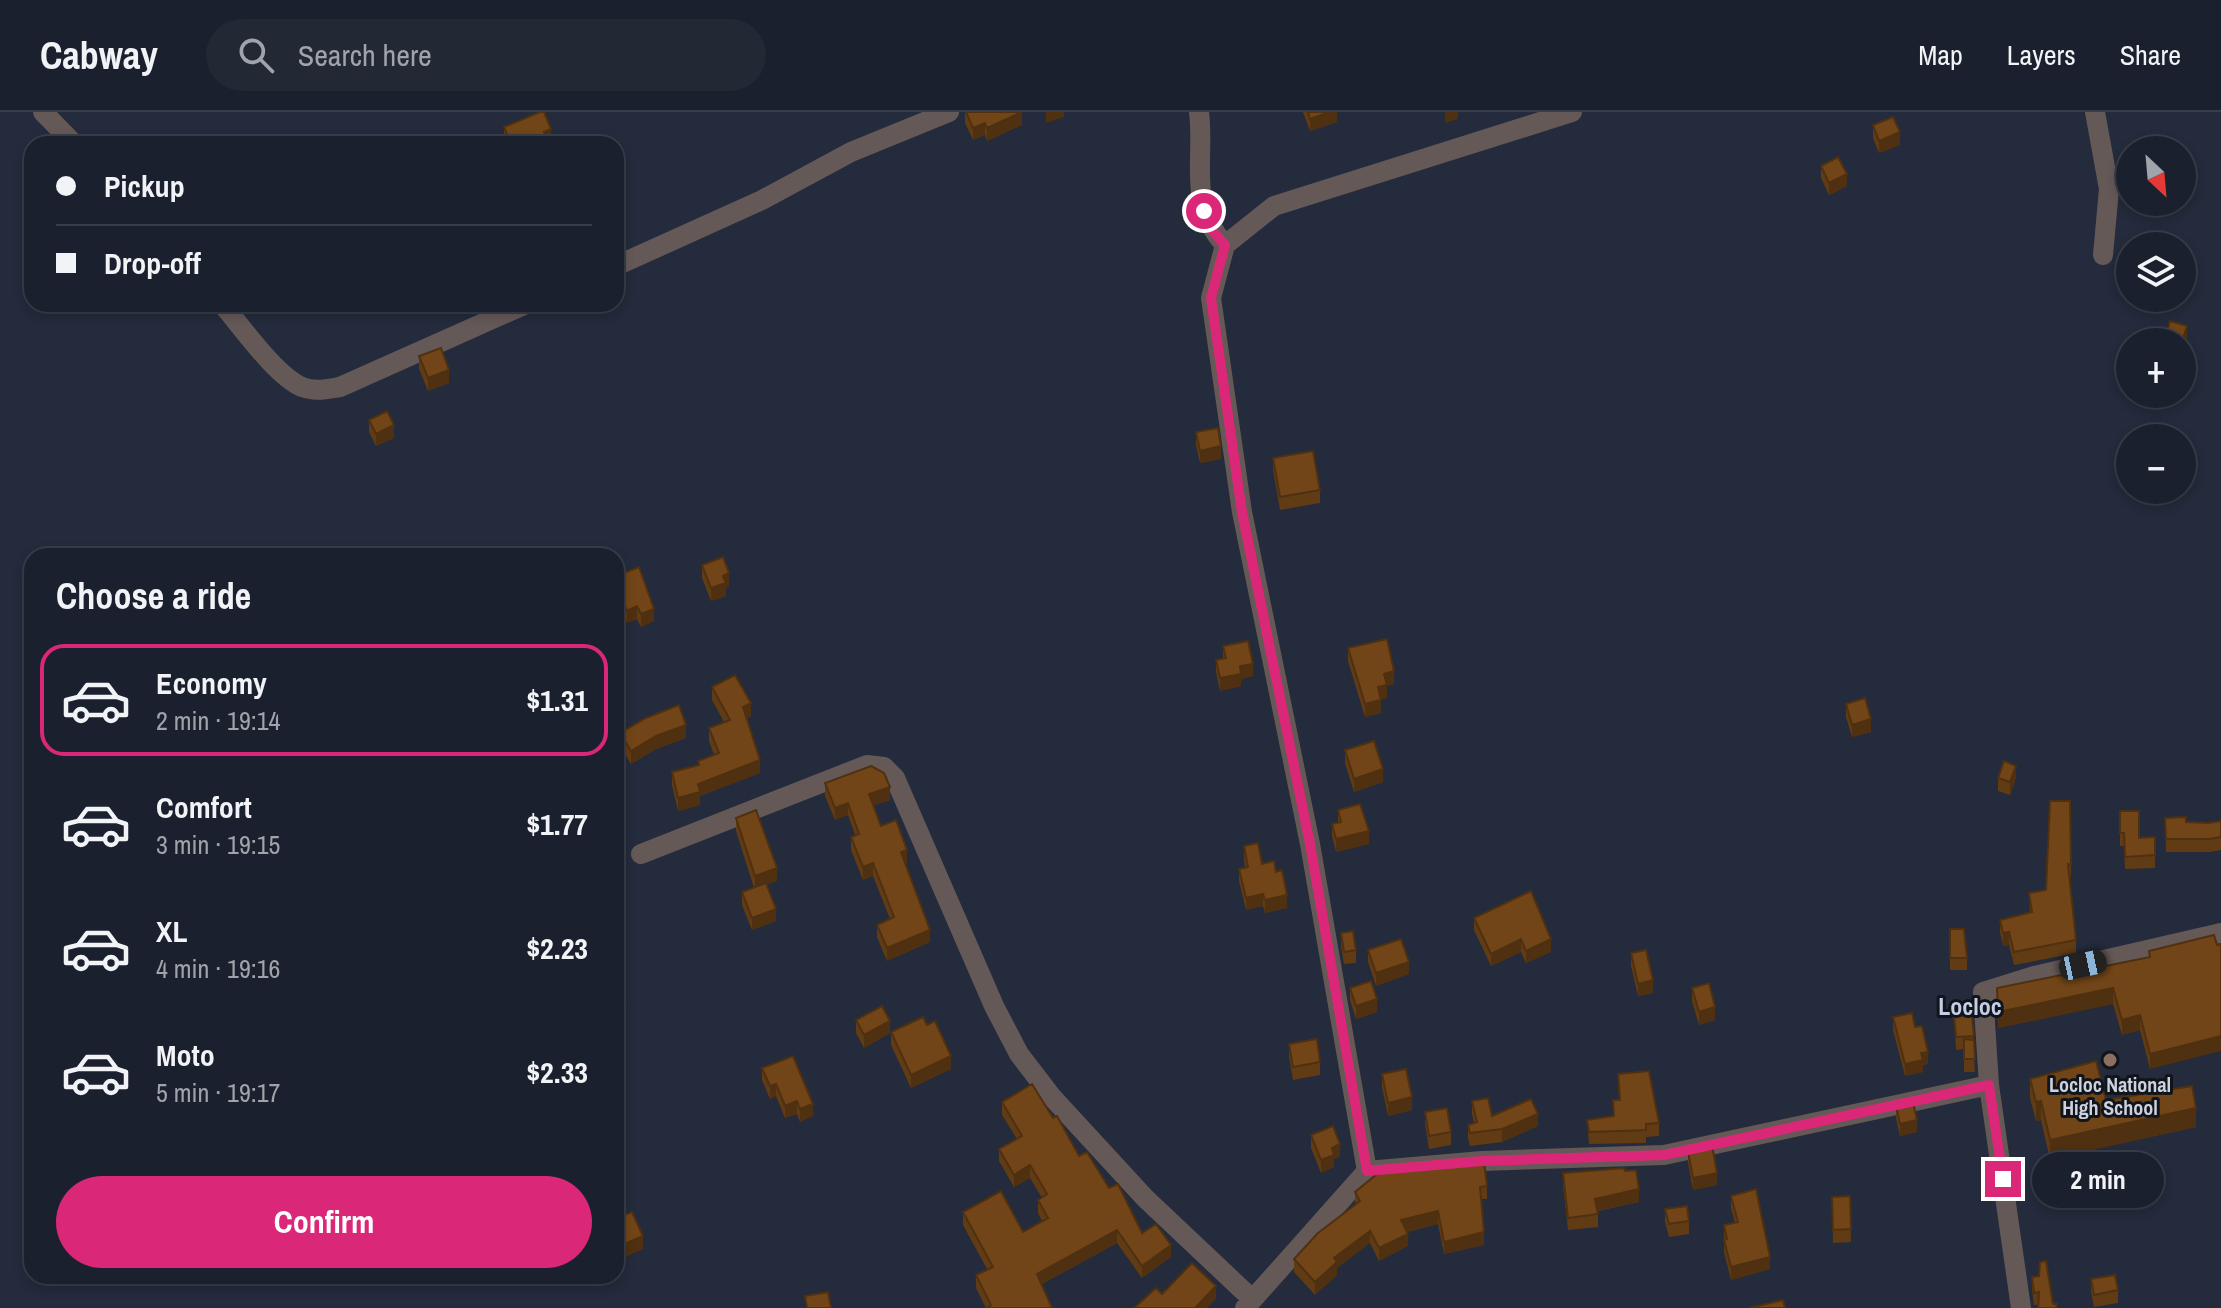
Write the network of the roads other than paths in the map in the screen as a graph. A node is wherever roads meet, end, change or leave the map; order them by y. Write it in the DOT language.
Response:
graph roads {
  1 [pos="43,112"];
  2 [pos="949,112"];
  3 [pos="1199,112"];
  4 [pos="1572,112"];
  5 [pos="2095,112"];
  6 [pos="66,136"];
  7 [pos="1225,245"];
  8 [pos="2103,255"];
  9 [pos="624,262"];
  10 [pos="229,312"];
  11 [pos="508,312"];
  12 [pos="641,854"];
  13 [pos="2221,933"];
  14 [pos="1989,1085"];
  15 [pos="1367,1171"];
  16 [pos="1248,1304"];
  17 [pos="2021,1308"];
  1 -- 6 [label="street"];
  2 -- 9 [label="street"];
  3 -- 7 [label="street"];
  4 -- 7 [label="street"];
  5 -- 8 [label="street"];
  7 -- 15 [label="street"];
  10 -- 11 [label="street"];
  12 -- 16 [label="street"];
  13 -- 14 [label="street"];
  14 -- 15 [label="street"];
  14 -- 17 [label="street"];
  15 -- 16 [label="street"];
}
